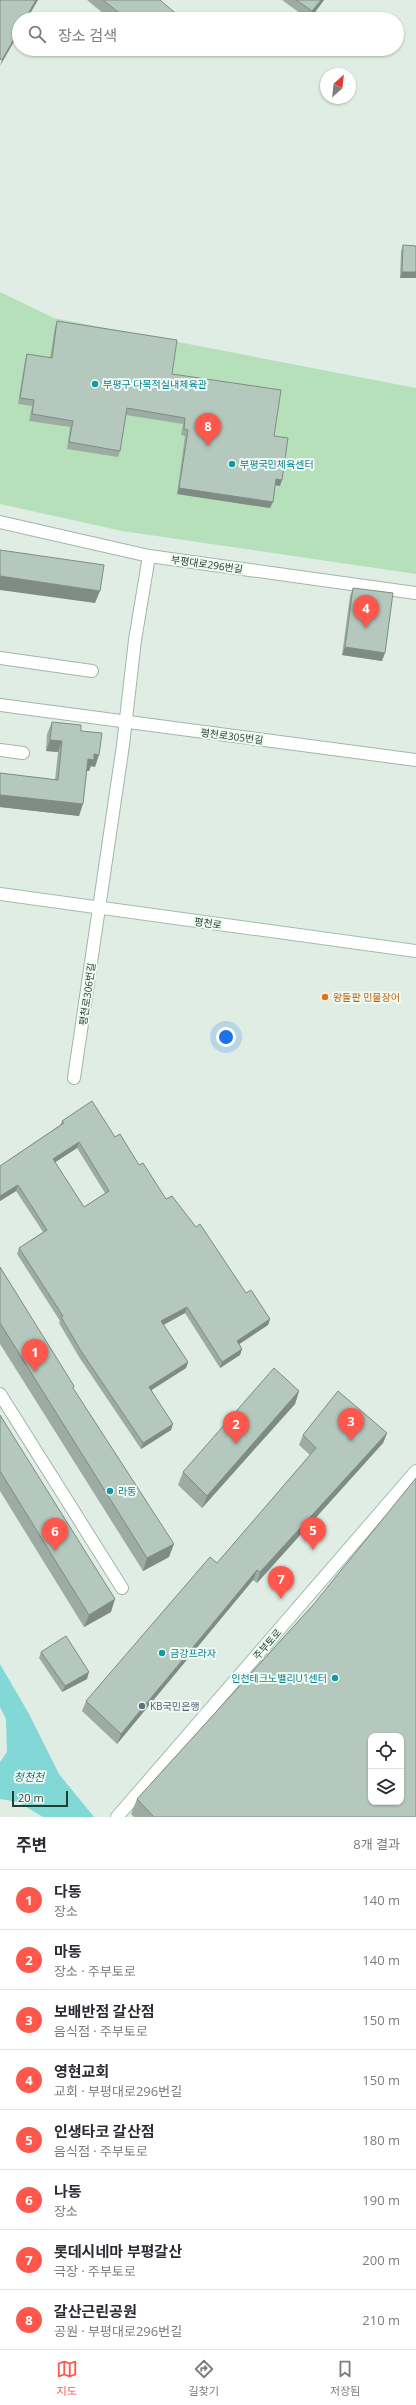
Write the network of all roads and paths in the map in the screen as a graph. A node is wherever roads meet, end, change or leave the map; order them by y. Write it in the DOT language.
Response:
graph roads {
  1 [pos="0,522"];
  2 [pos="149,556"];
  3 [pos="416,593"];
  4 [pos="0,658"];
  5 [pos="92,671"];
  6 [pos="0,705"];
  7 [pos="126,722"];
  8 [pos="0,750"];
  9 [pos="23,753"];
  10 [pos="416,760"];
  11 [pos="0,894"];
  12 [pos="99,909"];
  13 [pos="416,951"];
  14 [pos="74,1078"];
  15 [pos="0,1394"];
  16 [pos="416,1471"];
  17 [pos="122,1588"];
  18 [pos="117,1817"];
  1 -- 2 [label="street, 부평대로296번길"];
  2 -- 3 [label="street, 부평대로296번길"];
  2 -- 7 [label="street"];
  4 -- 5 [label="street"];
  6 -- 7 [label="street, 평천로305번길"];
  7 -- 10 [label="street, 평천로305번길"];
  7 -- 12 [label="street"];
  8 -- 9 [label="street"];
  11 -- 12 [label="street, 평천로"];
  12 -- 13 [label="street, 평천로"];
  12 -- 14 [label="street, 평천로306번길"];
  15 -- 17 [label="street"];
  16 -- 18 [label="street, 주부토로"];
}
